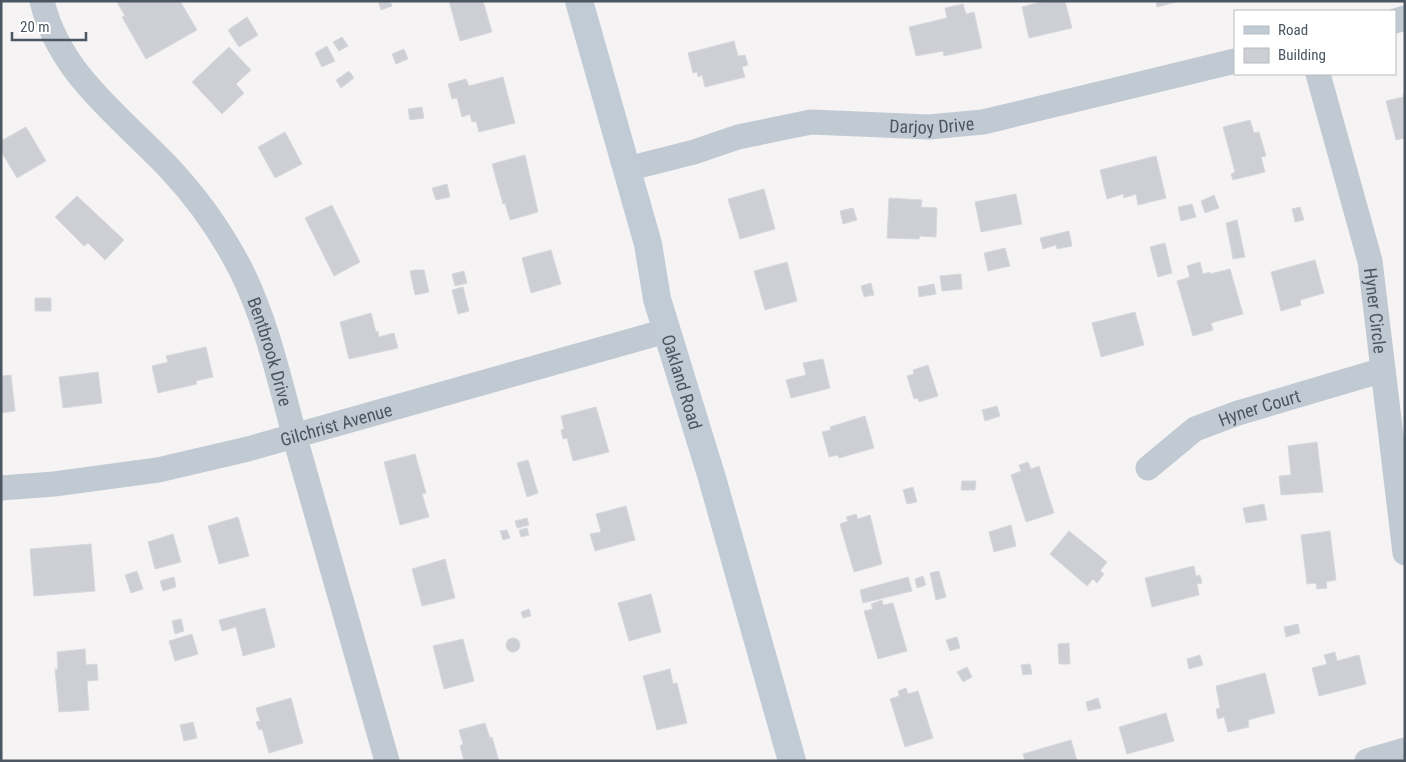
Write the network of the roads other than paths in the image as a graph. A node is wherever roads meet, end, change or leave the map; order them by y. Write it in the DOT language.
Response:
graph roads {
  1 [pos="42,1"];
  2 [pos="579,1"];
  3 [pos="1234,61"];
  4 [pos="1318,75"];
  5 [pos="627,169"];
  6 [pos="666,331"];
  7 [pos="1383,370"];
  8 [pos="295,436"];
  9 [pos="1148,468"];
  10 [pos="1,488"];
  11 [pos="1405,553"];
  12 [pos="1405,750"];
  13 [pos="387,761"];
  14 [pos="792,761"];
  15 [pos="1367,761"];
  1 -- 8 [label="street, Bentbrook Drive"];
  2 -- 5 [label="street, Oakland Road"];
  3 -- 5 [label="street, Darjoy Drive"];
  4 -- 7 [label="street, Hyner Circle"];
  5 -- 6 [label="street, Oakland Road"];
  6 -- 8 [label="street, Gilchrist Avenue"];
  6 -- 14 [label="street, Oakland Road"];
  7 -- 9 [label="street, Hyner Court"];
  7 -- 11 [label="street, Hyner Circle"];
  8 -- 10 [label="street, Gilchrist Avenue"];
  8 -- 13 [label="street, Bentbrook Drive"];
  12 -- 15 [label="street"];
}
